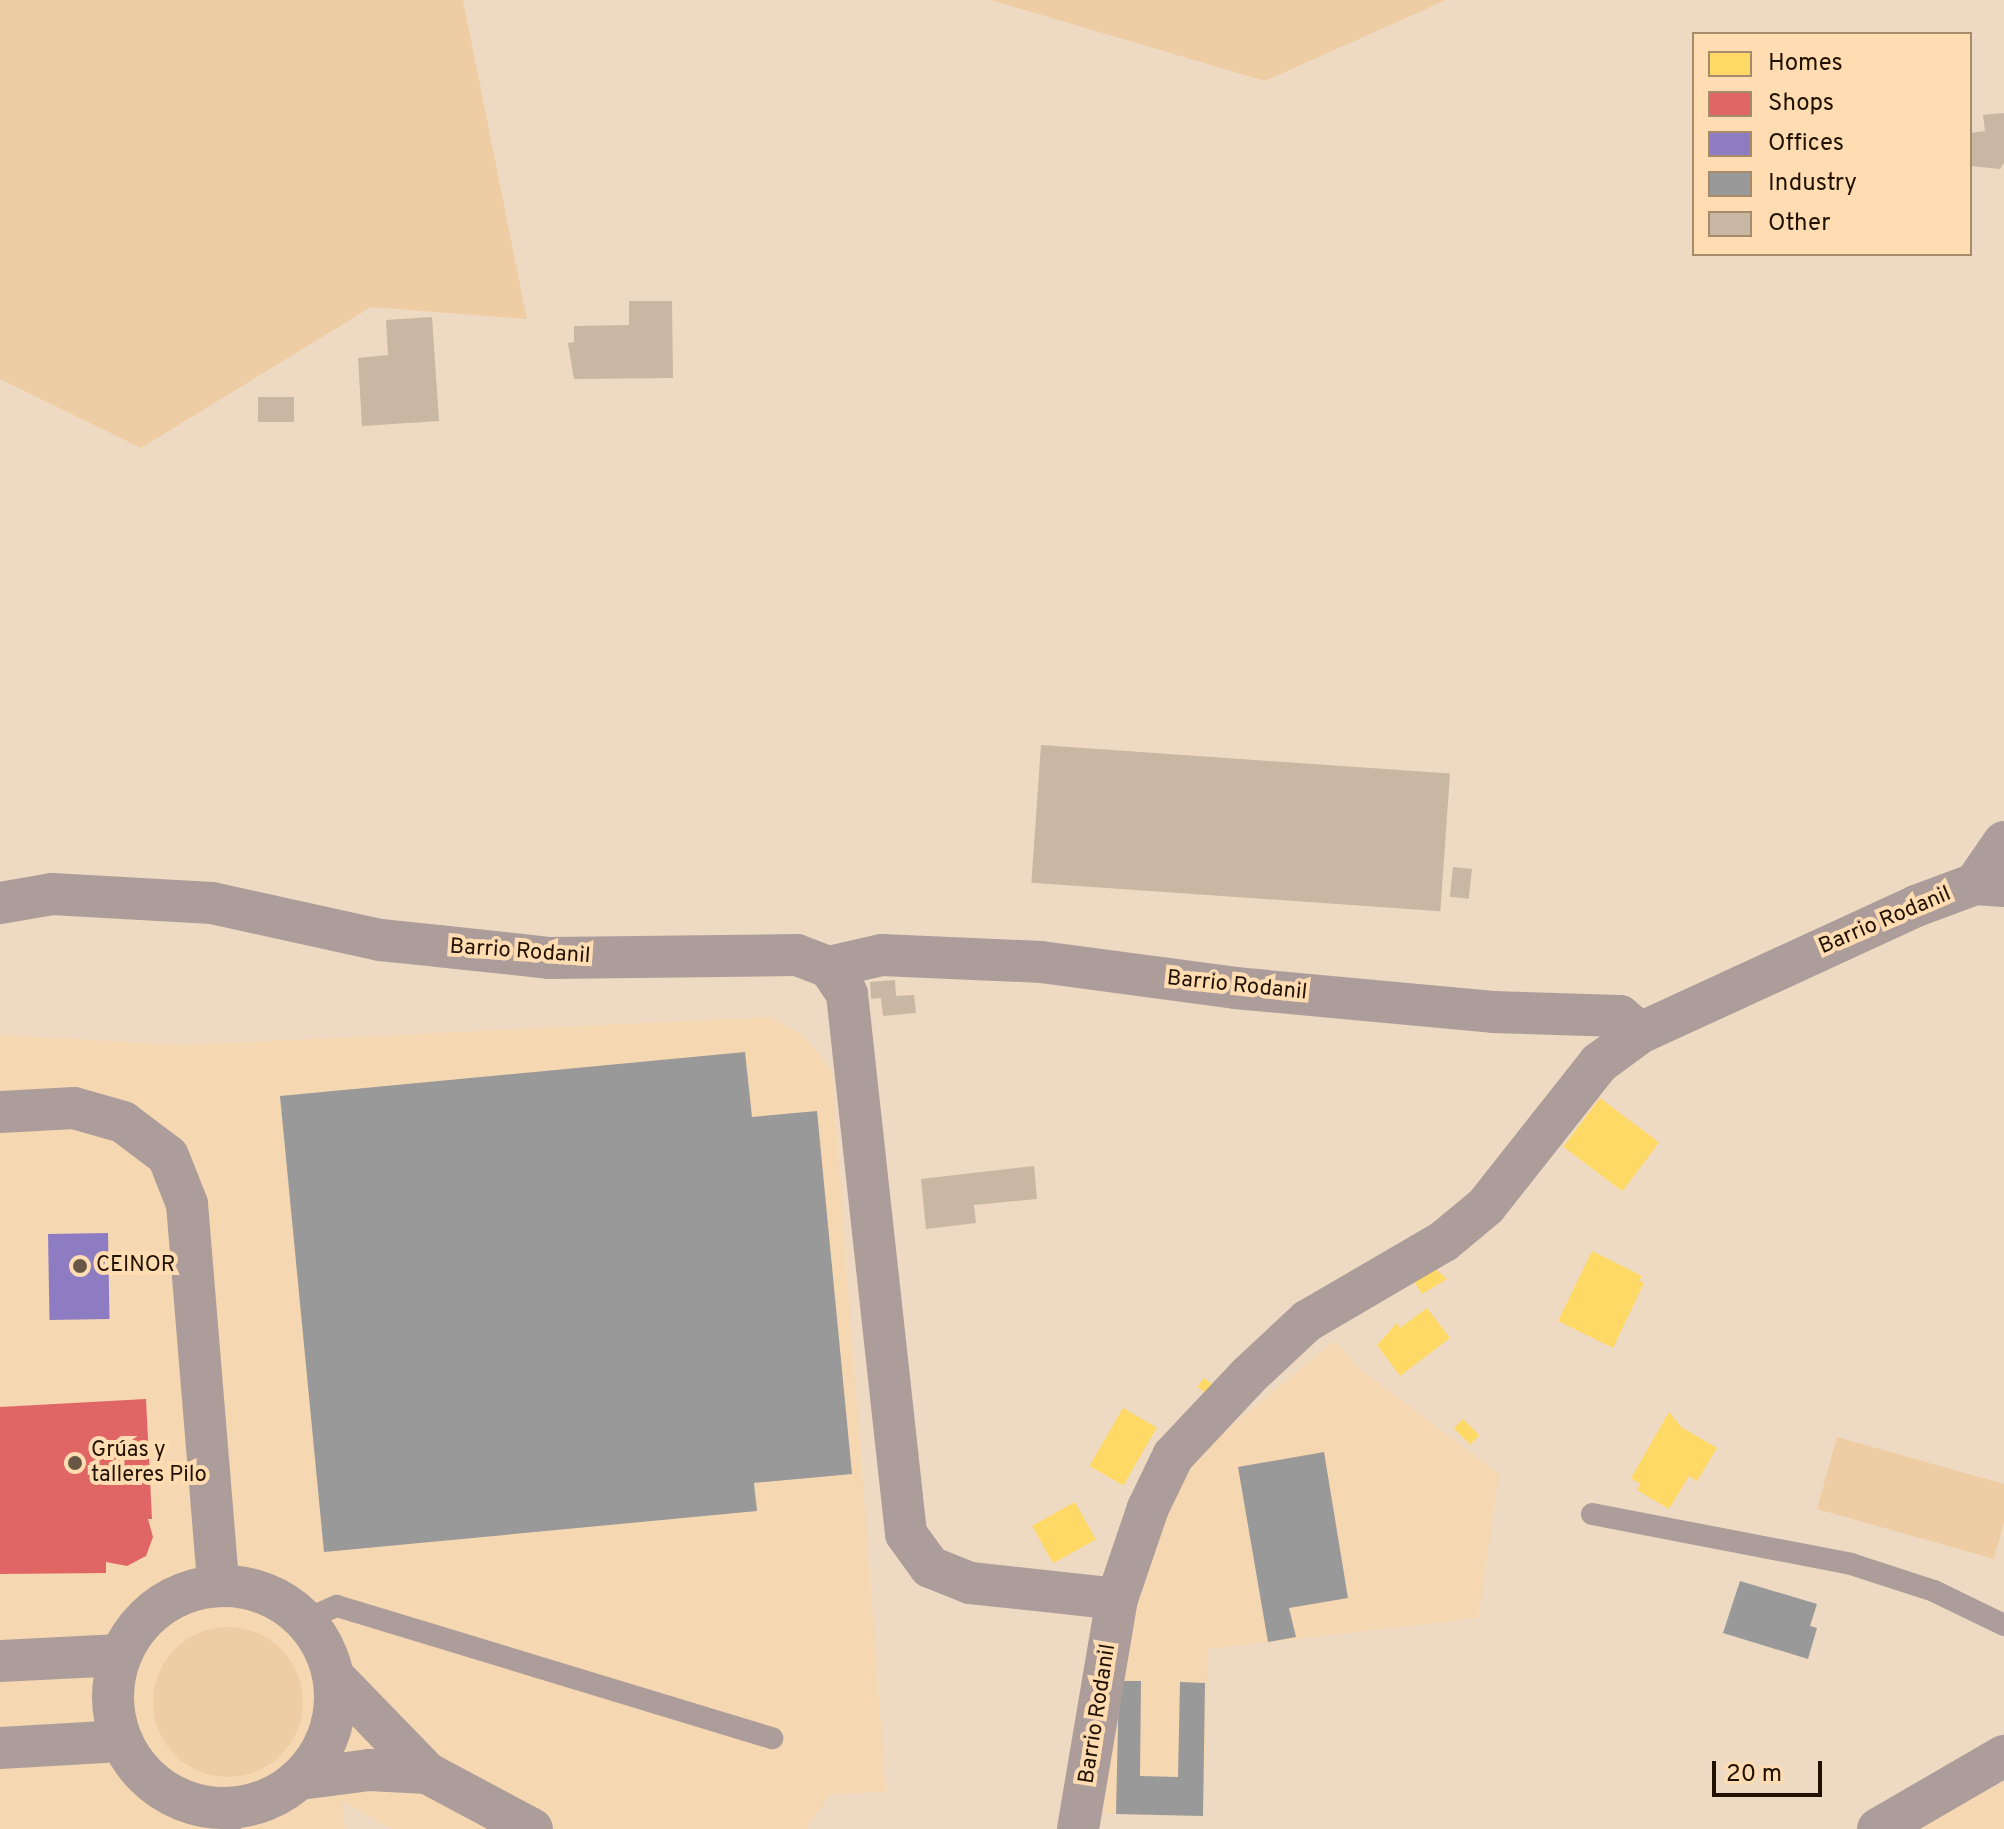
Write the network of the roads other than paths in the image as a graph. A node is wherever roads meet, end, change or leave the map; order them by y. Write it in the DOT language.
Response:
graph roads {
  1 [pos="2004,842"];
  2 [pos="1990,885"];
  3 [pos="0,903"];
  4 [pos="829,967"];
  5 [pos="1640,1033"];
  6 [pos="0,1112"];
  7 [pos="1592,1514"];
  8 [pos="218,1585"];
  9 [pos="1117,1599"];
  10 [pos="305,1620"];
  11 [pos="2004,1625"];
  12 [pos="120,1655"];
  13 [pos="0,1661"];
  14 [pos="334,1677"];
  15 [pos="772,1738"];
  16 [pos="121,1741"];
  17 [pos="0,1748"];
  18 [pos="2004,1756"];
  19 [pos="427,1773"];
  20 [pos="300,1779"];
  21 [pos="230,1819"];
  22 [pos="532,1829"];
  23 [pos="1078,1829"];
  24 [pos="1878,1829"];
  1 -- 2 [label="street"];
  2 -- 5 [label="street, Barrio Rodanil"];
  3 -- 4 [label="street, Barrio Rodanil"];
  4 -- 5 [label="street, Barrio Rodanil"];
  4 -- 9 [label="street"];
  5 -- 9 [label="street, Barrio Rodanil"];
  6 -- 8 [label="street"];
  7 -- 11 [label="lane"];
  8 -- 10 [label="street"];
  8 -- 12 [label="street"];
  9 -- 23 [label="street, Barrio Rodanil"];
  10 -- 14 [label="street"];
  10 -- 15 [label="lane"];
  12 -- 13 [label="street"];
  12 -- 16 [label="street"];
  14 -- 19 [label="street"];
  14 -- 20 [label="street"];
  16 -- 17 [label="street"];
  16 -- 21 [label="street"];
  18 -- 24 [label="street"];
  19 -- 20 [label="street"];
  19 -- 22 [label="street"];
  20 -- 21 [label="street"];
}
